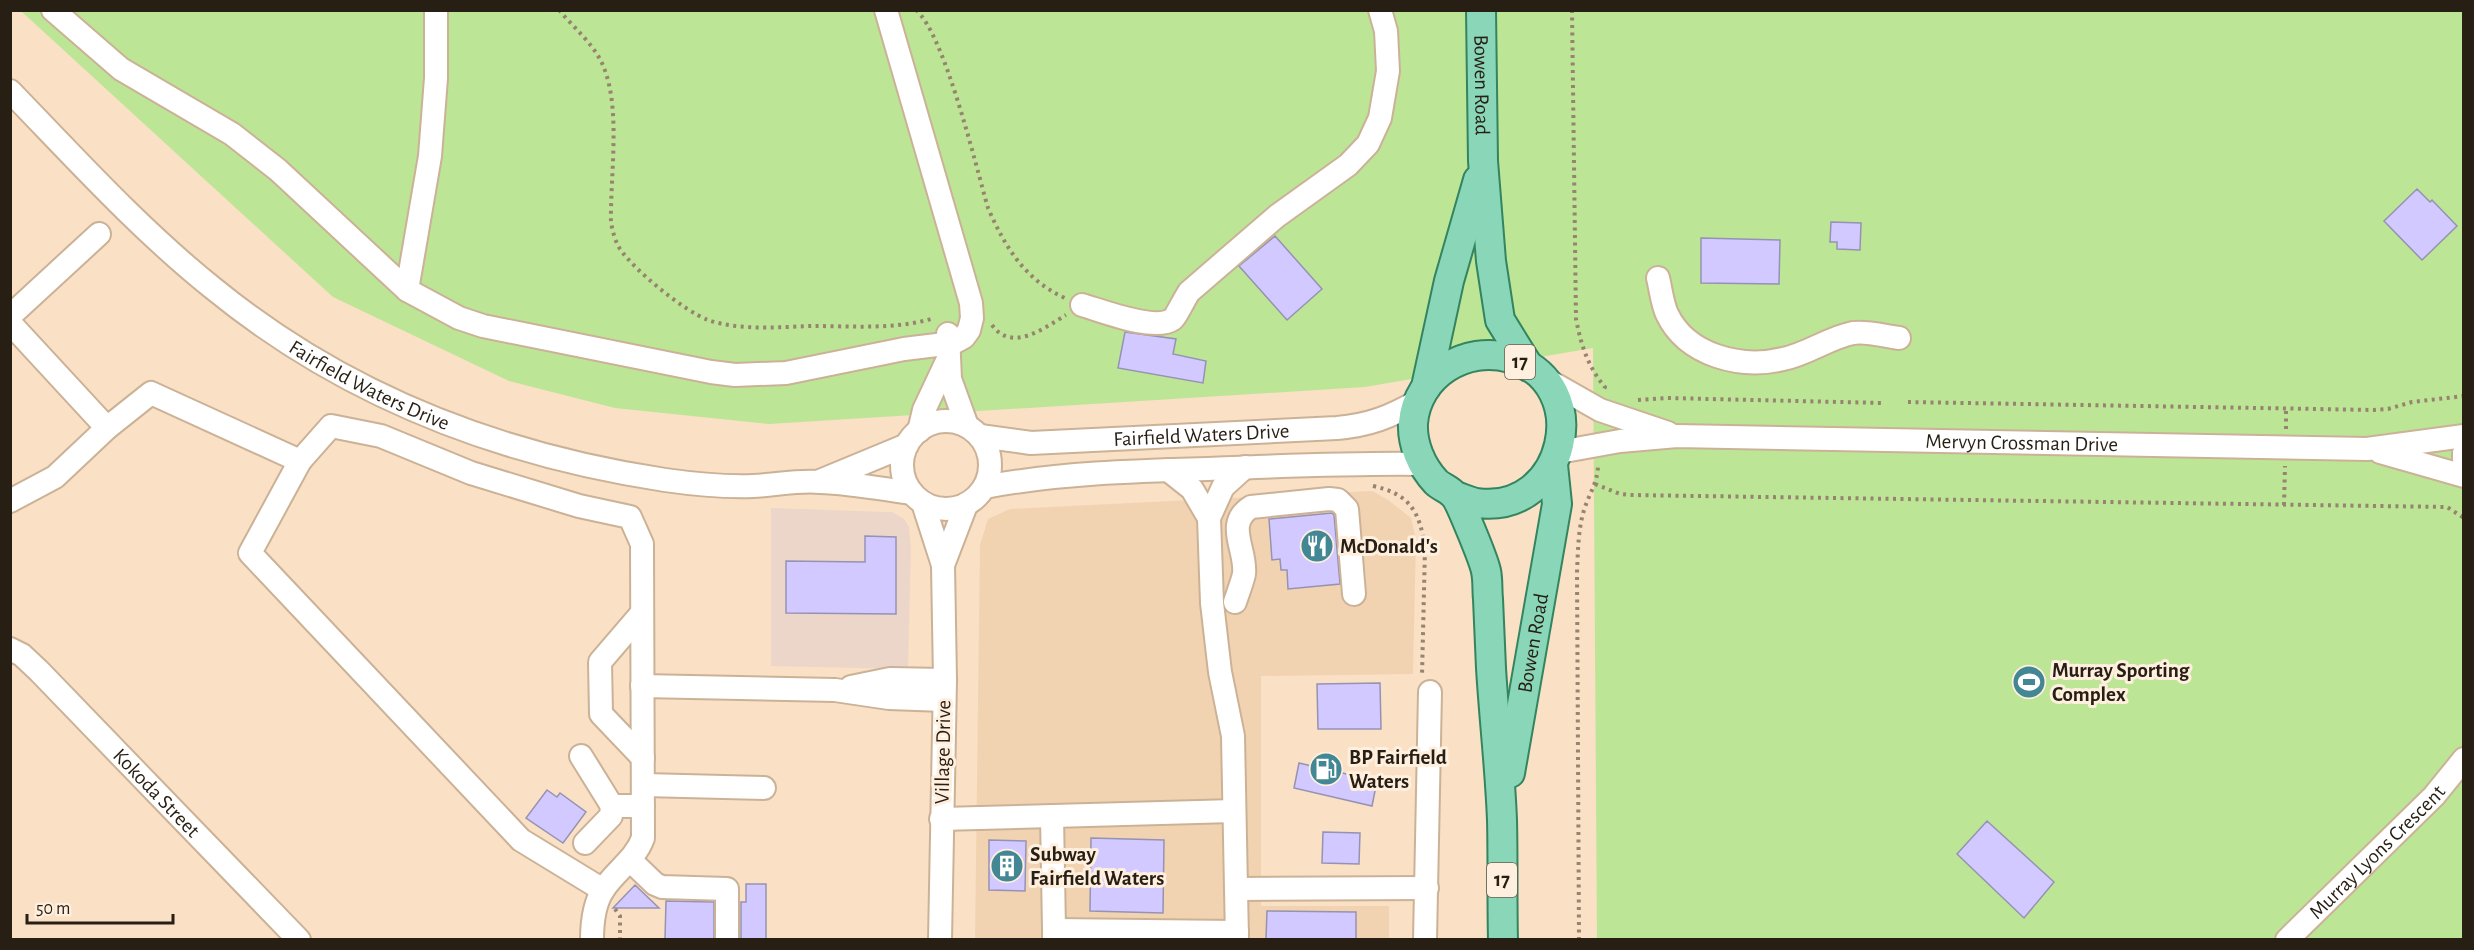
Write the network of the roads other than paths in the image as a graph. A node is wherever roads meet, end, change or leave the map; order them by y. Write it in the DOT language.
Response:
graph roads {
  1 [pos="53,10"];
  2 [pos="436,10"];
  3 [pos="886,10"];
  4 [pos="1380,10"];
  5 [pos="1481,10"];
  6 [pos="10,91"];
  7 [pos="1483,160"];
  8 [pos="99,234"];
  9 [pos="1658,278"];
  10 [pos="407,290"];
  11 [pos="1082,305"];
  12 [pos="10,316"];
  13 [pos="10,323"];
  14 [pos="1899,338"];
  15 [pos="948,346"];
  16 [pos="1535,372"];
  17 [pos="1422,394"];
  18 [pos="107,428"];
  19 [pos="974,431"];
  20 [pos="1677,436"];
  21 [pos="2463,436"];
  22 [pos="913,438"];
  23 [pos="2367,449"];
  24 [pos="2463,453"];
  25 [pos="1556,459"];
  26 [pos="2463,459"];
  27 [pos="300,461"];
  28 [pos="1422,464"];
  29 [pos="1245,467"];
  30 [pos="1168,470"];
  31 [pos="2463,476"];
  32 [pos="819,481"];
  33 [pos="985,487"];
  34 [pos="1455,496"];
  35 [pos="918,498"];
  36 [pos="10,501"];
  37 [pos="966,505"];
  38 [pos="1209,518"];
  39 [pos="944,565"];
  40 [pos="1354,594"];
  41 [pos="1235,602"];
  42 [pos="642,614"];
  43 [pos="10,650"];
  44 [pos="642,686"];
  45 [pos="1426,686"];
  46 [pos="944,690"];
  47 [pos="580,756"];
  48 [pos="643,758"];
  49 [pos="2463,759"];
  50 [pos="764,788"];
  51 [pos="643,796"];
  52 [pos="612,806"];
  53 [pos="1234,812"];
  54 [pos="1052,816"];
  55 [pos="941,819"];
  56 [pos="1502,820"];
  57 [pos="585,843"];
  58 [pos="630,860"];
  59 [pos="1427,888"];
  60 [pos="1238,889"];
  61 [pos="603,890"];
  62 [pos="1054,935"];
  63 [pos="1237,936"];
  64 [pos="299,939"];
  65 [pos="592,939"];
  66 [pos="727,939"];
  67 [pos="940,939"];
  68 [pos="1425,939"];
  69 [pos="1503,939"];
  70 [pos="2287,939"];
  1 -- 10 [label="street"];
  2 -- 10 [label="street"];
  3 -- 15 [label="street"];
  4 -- 11 [label="street"];
  5 -- 7 [label="main road, Bowen Road / 17"];
  6 -- 32 [label="street, Fairfield Waters Drive"];
  7 -- 16 [label="main road, Bowen Road / 17"];
  7 -- 17 [label="main road, Bowen Road / 17"];
  8 -- 12 [label="street"];
  9 -- 14 [label="street"];
  10 -- 15 [label="street"];
  13 -- 18 [label="street"];
  15 -- 19 [label="street"];
  15 -- 22 [label="street"];
  16 -- 17 [label="main road, 17"];
  16 -- 20 [label="street, Mervyn Crossman Drive"];
  16 -- 25 [label="main road, Bowen Road / 17"];
  17 -- 19 [label="street, Fairfield Waters Drive"];
  17 -- 28 [label="main road, Bowen Road / 17"];
  18 -- 27 [label="street"];
  18 -- 36 [label="street"];
  19 -- 22 [label="street"];
  19 -- 33 [label="street"];
  20 -- 23 [label="street, Mervyn Crossman Drive"];
  20 -- 25 [label="street, Mervyn Crossman Drive"];
  21 -- 23 [label="street, Mervyn Crossman Drive"];
  22 -- 32 [label="street, Fairfield Waters Drive"];
  22 -- 35 [label="street"];
  23 -- 31 [label="street, Mervyn Crossman Drive"];
  24 -- 26 [label="street"];
  25 -- 34 [label="main road, Bowen Road / 17"];
  25 -- 56 [label="main road, Bowen Road / 17"];
  27 -- 42 [label="street"];
  27 -- 61 [label="street"];
  28 -- 29 [label="street, Fairfield Waters Drive"];
  28 -- 34 [label="main road, Bowen Road / 17"];
  29 -- 30 [label="street, Fairfield Waters Drive"];
  29 -- 38 [label="street"];
  30 -- 33 [label="street, Fairfield Waters Drive"];
  30 -- 38 [label="street"];
  32 -- 35 [label="street, Fairfield Waters Drive"];
  33 -- 37 [label="street"];
  34 -- 56 [label="main road, Bowen Road / 17"];
  35 -- 37 [label="street"];
  35 -- 39 [label="street, Village Drive"];
  37 -- 39 [label="street, Village Drive"];
  38 -- 53 [label="street"];
  39 -- 46 [label="street, Village Drive"];
  40 -- 41 [label="street"];
  42 -- 44 [label="street"];
  42 -- 48 [label="street"];
  43 -- 64 [label="street, Kokoda Street"];
  44 -- 46 [label="street"];
  44 -- 48 [label="street"];
  45 -- 59 [label="street"];
  46 -- 55 [label="street, Village Drive"];
  47 -- 52 [label="street"];
  48 -- 51 [label="street"];
  49 -- 70 [label="street, Murray Lyons Crescent"];
  50 -- 51 [label="street"];
  51 -- 52 [label="street"];
  51 -- 58 [label="street"];
  52 -- 57 [label="street"];
  53 -- 54 [label="street"];
  53 -- 60 [label="street"];
  54 -- 55 [label="street"];
  54 -- 62 [label="street"];
  55 -- 67 [label="street, Village Drive"];
  56 -- 69 [label="main road, Bowen Road / 17"];
  58 -- 61 [label="street"];
  58 -- 66 [label="street"];
  59 -- 60 [label="street"];
  59 -- 68 [label="street"];
  60 -- 63 [label="street"];
  61 -- 65 [label="street"];
  62 -- 63 [label="street"];
}
